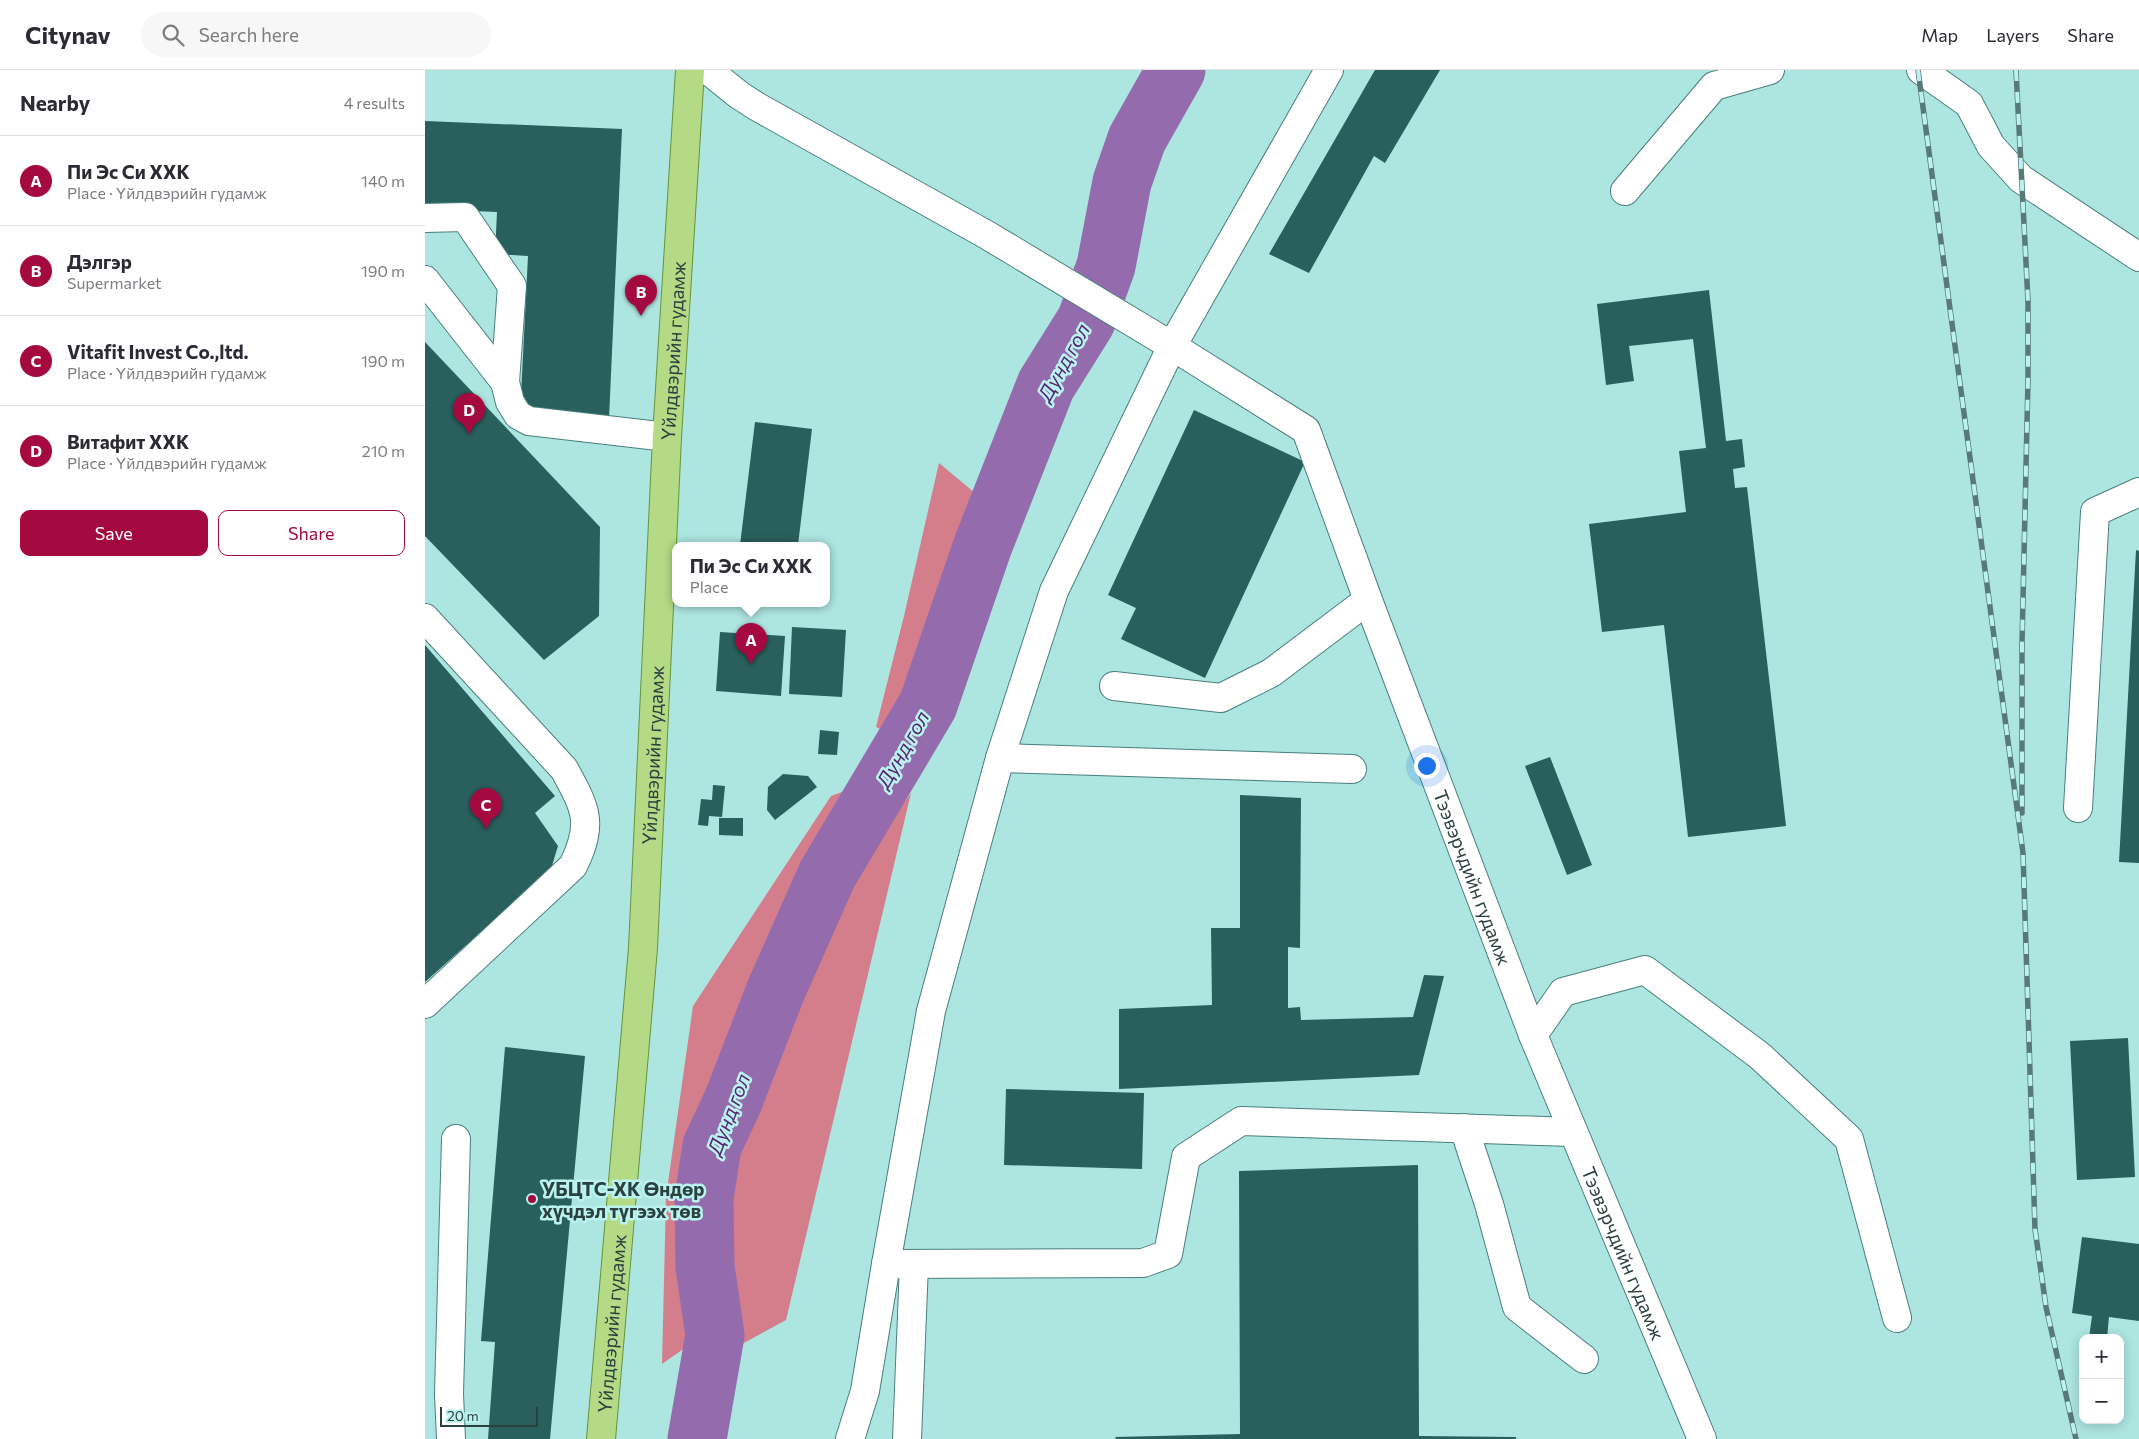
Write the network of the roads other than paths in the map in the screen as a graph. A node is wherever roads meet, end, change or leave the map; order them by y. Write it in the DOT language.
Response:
graph roads {
  1 [pos="689,70"];
  2 [pos="708,70"];
  3 [pos="1329,70"];
  4 [pos="1770,70"];
  5 [pos="1921,70"];
  6 [pos="1625,191"];
  7 [pos="425,218"];
  8 [pos="2139,257"];
  9 [pos="425,280"];
  10 [pos="1161,340"];
  11 [pos="505,382"];
  12 [pos="667,437"];
  13 [pos="2139,492"];
  14 [pos="1368,600"];
  15 [pos="425,618"];
  16 [pos="1114,686"];
  17 [pos="1000,758"];
  18 [pos="1352,769"];
  19 [pos="2078,808"];
  20 [pos="425,1004"];
  21 [pos="1533,1035"];
  22 [pos="1464,1128"];
  23 [pos="1573,1132"];
  24 [pos="456,1139"];
  25 [pos="886,1264"];
  26 [pos="914,1264"];
  27 [pos="1897,1318"];
  28 [pos="1584,1359"];
  29 [pos="451,1439"];
  30 [pos="601,1439"];
  31 [pos="849,1439"];
  32 [pos="907,1439"];
  33 [pos="1702,1439"];
  1 -- 12 [label="main road, Yйлдвэрийн гудамж"];
  2 -- 10 [label="street, Тээвэрчдийн гудамж"];
  3 -- 10 [label="street"];
  4 -- 6 [label="street"];
  5 -- 8 [label="street"];
  7 -- 11 [label="street"];
  9 -- 11 [label="street"];
  10 -- 14 [label="street, Тээвэрчдийн гудамж"];
  10 -- 17 [label="street"];
  11 -- 12 [label="street"];
  12 -- 30 [label="main road, Yйлдвэрийн гудамж"];
  13 -- 19 [label="street"];
  14 -- 16 [label="street"];
  14 -- 21 [label="street, Тээвэрчдийн гудамж"];
  15 -- 20 [label="street"];
  17 -- 18 [label="street"];
  17 -- 25 [label="street"];
  21 -- 23 [label="street, Тээвэрчдийн гудамж"];
  21 -- 27 [label="street"];
  22 -- 23 [label="street"];
  22 -- 26 [label="street"];
  22 -- 28 [label="street"];
  23 -- 33 [label="street, Тээвэрчдийн гудамж"];
  24 -- 29 [label="street"];
  25 -- 26 [label="street"];
  25 -- 31 [label="street"];
  26 -- 32 [label="street"];
}
